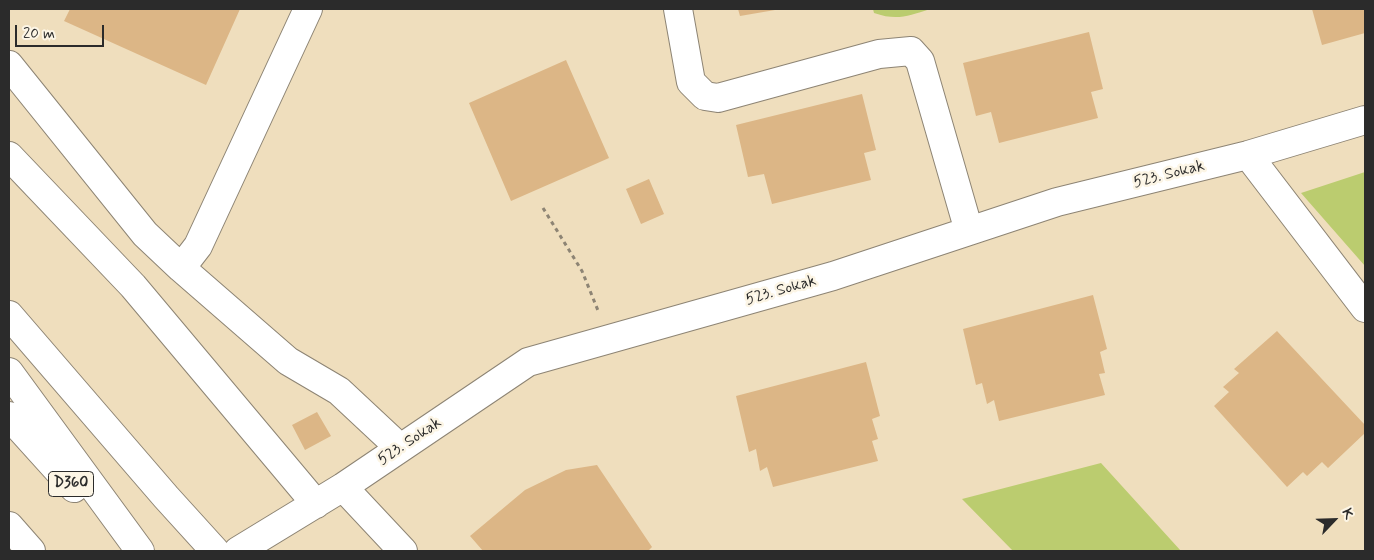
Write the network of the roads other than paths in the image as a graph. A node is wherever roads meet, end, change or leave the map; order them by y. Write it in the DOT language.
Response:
graph roads {
  1 [pos="308,9"];
  2 [pos="678,9"];
  3 [pos="9,65"];
  4 [pos="1365,120"];
  5 [pos="1248,155"];
  6 [pos="9,156"];
  7 [pos="968,231"];
  8 [pos="181,268"];
  9 [pos="1365,308"];
  10 [pos="9,315"];
  11 [pos="9,372"];
  12 [pos="9,416"];
  13 [pos="400,448"];
  14 [pos="343,487"];
  15 [pos="316,504"];
  16 [pos="9,526"];
  17 [pos="9,532"];
  18 [pos="30,551"];
  19 [pos="133,551"];
  20 [pos="140,551"];
  21 [pos="215,551"];
  22 [pos="238,551"];
  23 [pos="403,551"];
  1 -- 8 [label="main road"];
  2 -- 7 [label="main road"];
  3 -- 8 [label="main road"];
  4 -- 5 [label="main road, 523. Sokak"];
  5 -- 7 [label="main road, 523. Sokak"];
  5 -- 9 [label="main road"];
  6 -- 15 [label="main road"];
  7 -- 13 [label="main road, 523. Sokak"];
  8 -- 13 [label="main road"];
  10 -- 21 [label="main road"];
  11 -- 20 [label="main road"];
  12 -- 19 [label="main road, D360"];
  13 -- 14 [label="main road, 523. Sokak"];
  14 -- 15 [label="main road, 523. Sokak"];
  14 -- 23 [label="main road"];
  15 -- 22 [label="main road, 523. Sokak"];
  16 -- 18 [label="main road"];
  17 -- 18 [label="main road"];
}
